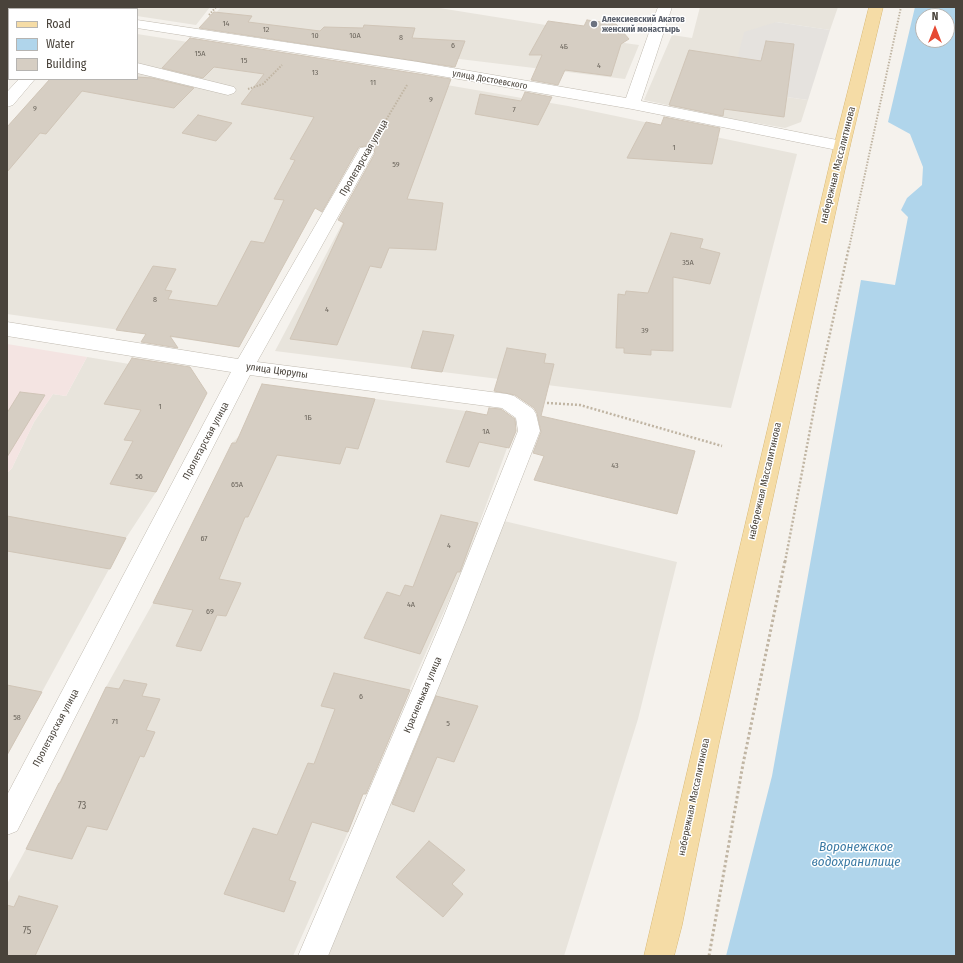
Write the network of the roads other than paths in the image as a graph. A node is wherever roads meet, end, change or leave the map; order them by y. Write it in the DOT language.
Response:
graph roads {
  1 [pos="665,7"];
  2 [pos="876,7"];
  3 [pos="138,24"];
  4 [pos="138,68"];
  5 [pos="26,80"];
  6 [pos="228,90"];
  7 [pos="7,102"];
  8 [pos="632,104"];
  9 [pos="842,146"];
  10 [pos="366,152"];
  11 [pos="7,329"];
  12 [pos="244,367"];
  13 [pos="529,431"];
  14 [pos="7,822"];
  15 [pos="313,956"];
  16 [pos="659,956"];
  1 -- 8 [label="street"];
  2 -- 9 [label="main road, набережная Массалитинова"];
  3 -- 8 [label="street, улица Достоевского"];
  4 -- 6 [label="street"];
  5 -- 7 [label="street"];
  8 -- 9 [label="street, улица Достоевского"];
  9 -- 16 [label="main road, набережная Массалитинова"];
  10 -- 12 [label="street, Пролетарская улица"];
  11 -- 12 [label="street, улица Цюрупы"];
  12 -- 13 [label="street, улица Цюрупы"];
  12 -- 14 [label="street, Пролетарская улица"];
  13 -- 15 [label="street, Красненькая улица"];
}
